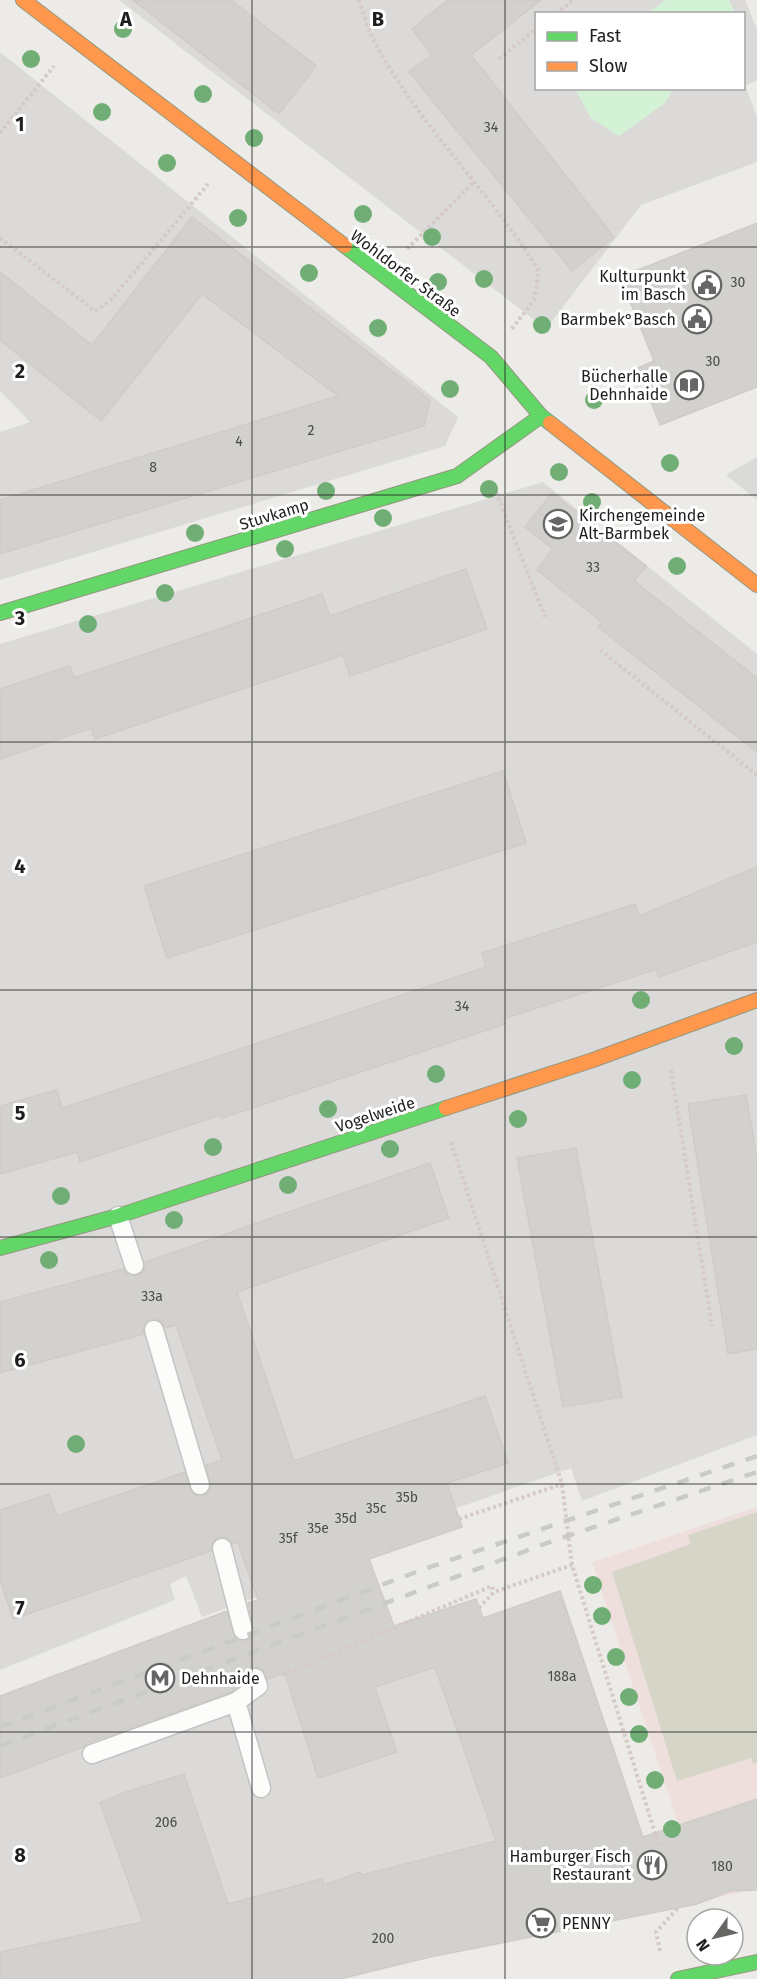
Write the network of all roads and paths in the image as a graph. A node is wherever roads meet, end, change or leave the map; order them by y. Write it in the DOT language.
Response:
graph roads {
  1 [pos="23,0"];
  2 [pos="359,0"];
  3 [pos="573,0"];
  4 [pos="558,12"];
  5 [pos="535,31"];
  6 [pos="76,40"];
  7 [pos="499,59"];
  8 [pos="0,133"];
  9 [pos="229,158"];
  10 [pos="474,182"];
  11 [pos="0,238"];
  12 [pos="381,274"];
  13 [pos="491,357"];
  14 [pos="542,416"];
  15 [pos="483,458"];
  16 [pos="757,585"];
  17 [pos="0,613"];
  18 [pos="544,617"];
  19 [pos="600,650"];
  20 [pos="757,775"];
  21 [pos="757,1000"];
  22 [pos="665,1034"];
  23 [pos="441,1110"];
  24 [pos="118,1216"];
  25 [pos="0,1248"];
  26 [pos="134,1265"];
  27 [pos="712,1326"];
  28 [pos="154,1330"];
  29 [pos="562,1484"];
  30 [pos="200,1485"];
  31 [pos="459,1519"];
  32 [pos="425,1532"];
  33 [pos="420,1534"];
  34 [pos="396,1543"];
  35 [pos="389,1545"];
  36 [pos="222,1548"];
  37 [pos="572,1565"];
  38 [pos="494,1592"];
  39 [pos="479,1608"];
  40 [pos="243,1630"];
  41 [pos="256,1682"];
  42 [pos="236,1702"];
  43 [pos="92,1754"];
  44 [pos="261,1788"];
  45 [pos="659,1846"];
  46 [pos="678,1908"];
  47 [pos="662,1960"];
  48 [pos="757,1962"];
  49 [pos="678,1979"];
  1 -- 6 [label="street, Wohldorfer Straße"];
  2 -- 10 [label="path"];
  3 -- 4 [label="path"];
  5 -- 7 [label="path"];
  6 -- 8 [label="path"];
  6 -- 9 [label="street, Wohldorfer Straße"];
  9 -- 11 [label="path"];
  9 -- 12 [label="street, Wohldorfer Straße"];
  10 -- 12 [label="path"];
  10 -- 13 [label="path"];
  12 -- 13 [label="street, Wohldorfer Straße"];
  13 -- 14 [label="street, Wohldorfer Straße"];
  14 -- 15 [label="street, Stuvkamp"];
  14 -- 16 [label="street, Wohldorfer Straße"];
  15 -- 17 [label="street, Stuvkamp"];
  15 -- 18 [label="path"];
  19 -- 20 [label="path"];
  21 -- 22 [label="street, Vogelweide"];
  22 -- 23 [label="street, Vogelweide"];
  22 -- 27 [label="path"];
  23 -- 24 [label="street, Vogelweide"];
  23 -- 29 [label="path"];
  24 -- 25 [label="street, Vogelweide"];
  24 -- 26 [label="lane"];
  28 -- 30 [label="lane"];
  29 -- 31 [label="path"];
  29 -- 37 [label="path"];
  32 -- 33 [label="path"];
  34 -- 35 [label="path"];
  36 -- 40 [label="lane"];
  37 -- 38 [label="path"];
  37 -- 45 [label="path"];
  38 -- 39 [label="path"];
  38 -- 41 [label="path"];
  41 -- 42 [label="lane"];
  42 -- 43 [label="lane"];
  42 -- 44 [label="lane"];
  46 -- 47 [label="path"];
  48 -- 49 [label="street"];
}
